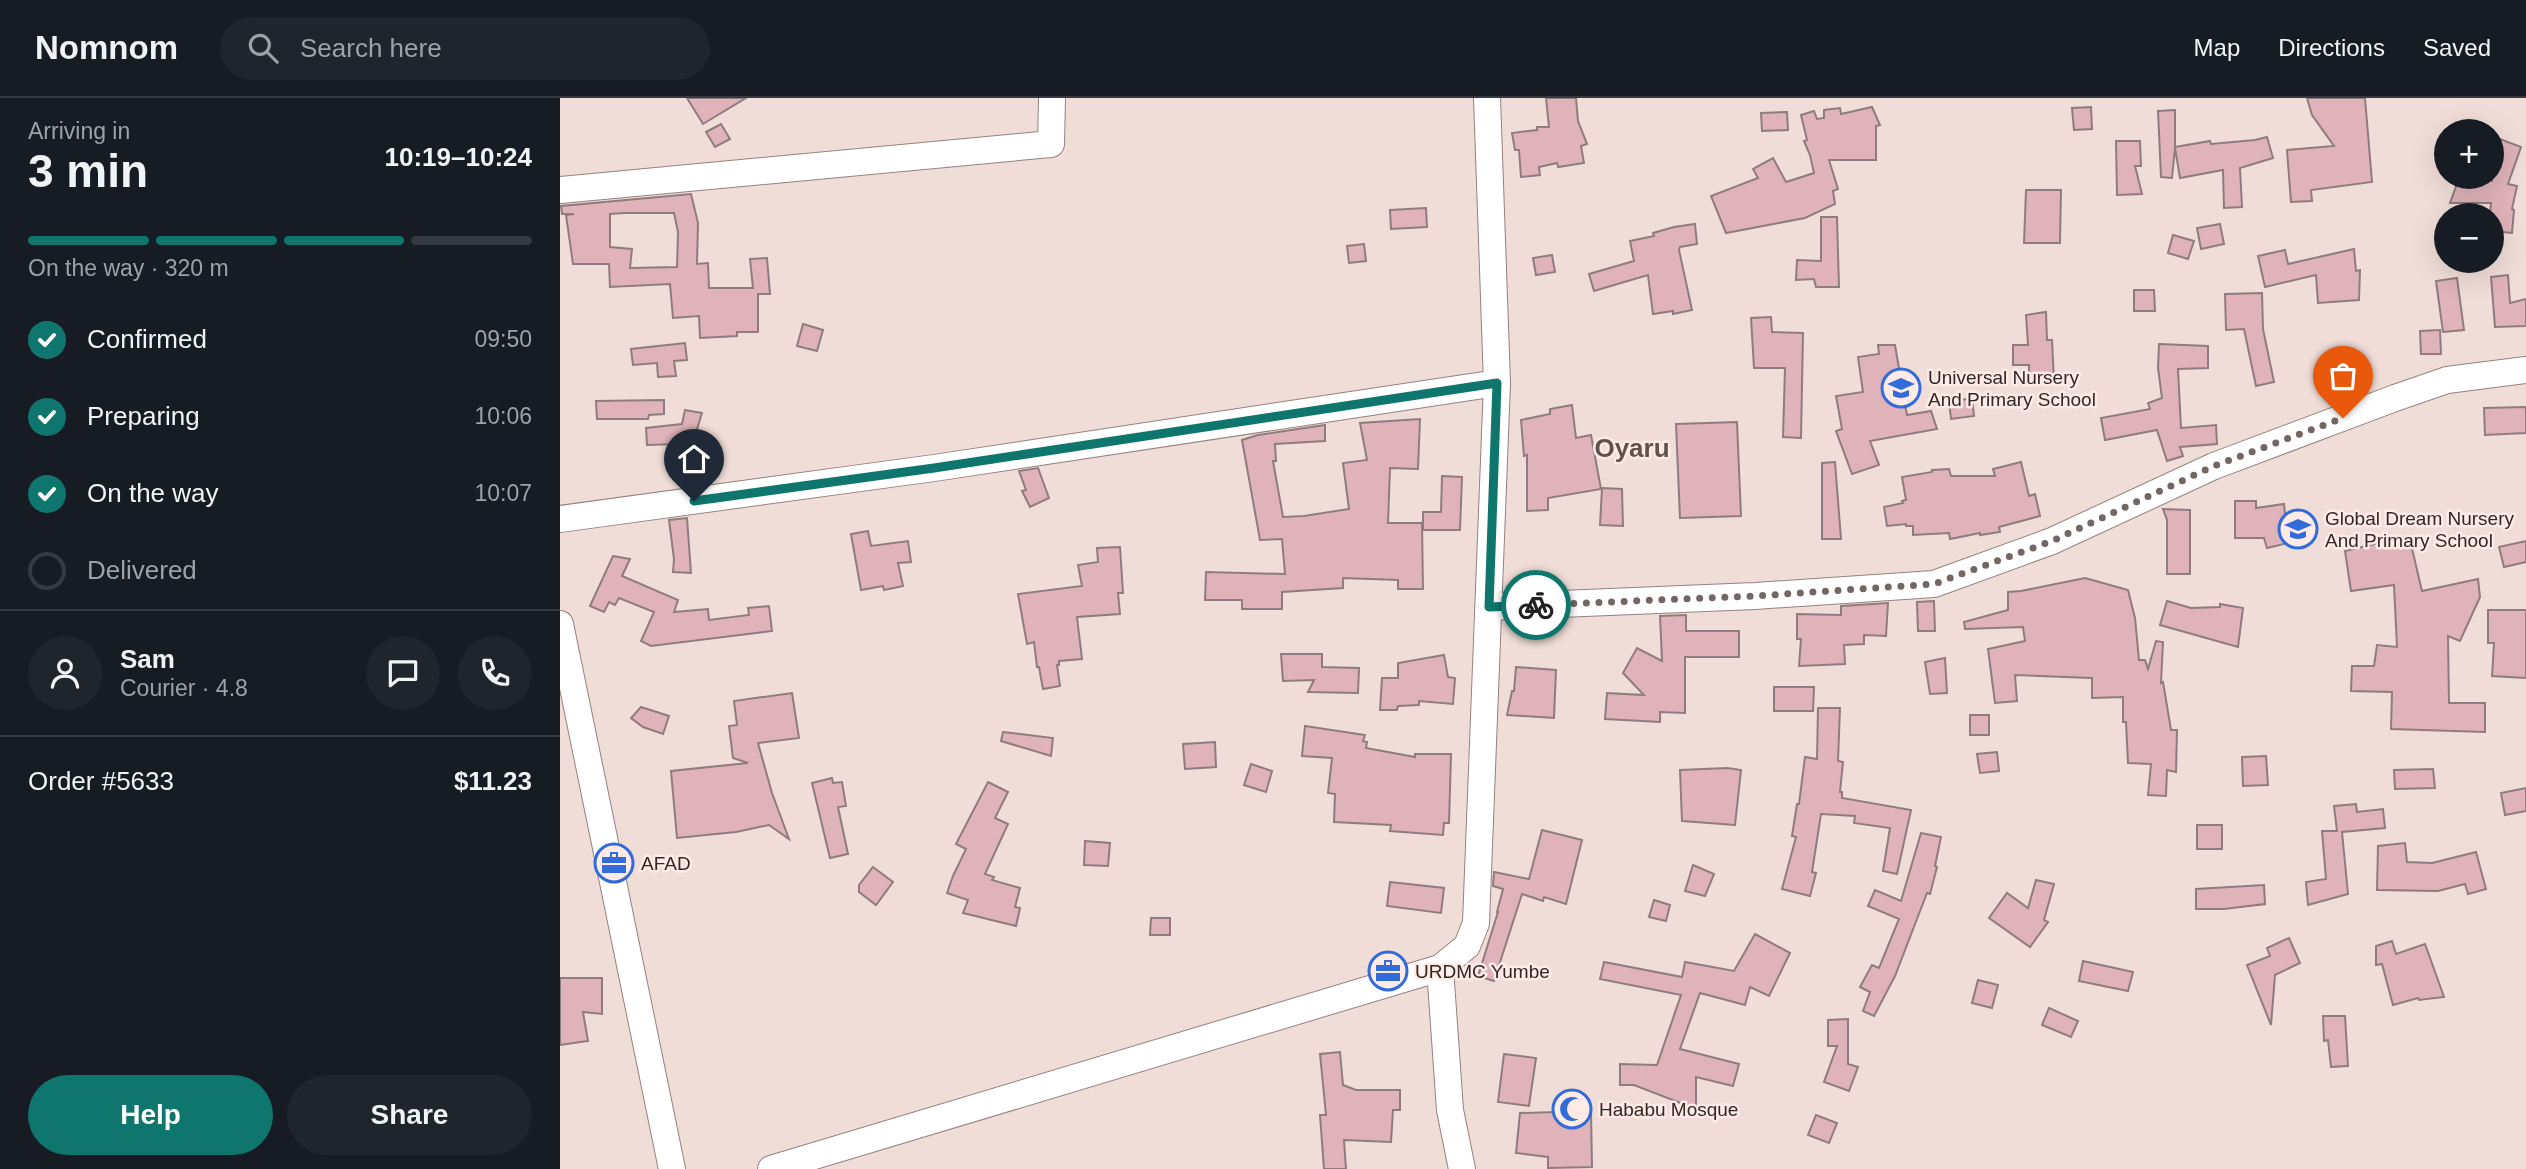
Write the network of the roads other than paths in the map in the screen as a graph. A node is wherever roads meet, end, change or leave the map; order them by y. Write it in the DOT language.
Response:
graph roads {
  1 [pos="1052,98"];
  2 [pos="1487,98"];
  3 [pos="560,190"];
  4 [pos="2526,370"];
  5 [pos="1497,383"];
  6 [pos="560,519"];
  7 [pos="1489,607"];
  8 [pos="560,624"];
  9 [pos="1440,968"];
  10 [pos="673,1169"];
  11 [pos="771,1169"];
  12 [pos="1462,1169"];
  1 -- 3 [label="street"];
  2 -- 5 [label="street"];
  4 -- 7 [label="street"];
  5 -- 6 [label="street"];
  5 -- 7 [label="street"];
  7 -- 9 [label="street"];
  8 -- 10 [label="street"];
  9 -- 11 [label="street"];
  9 -- 12 [label="street"];
}
